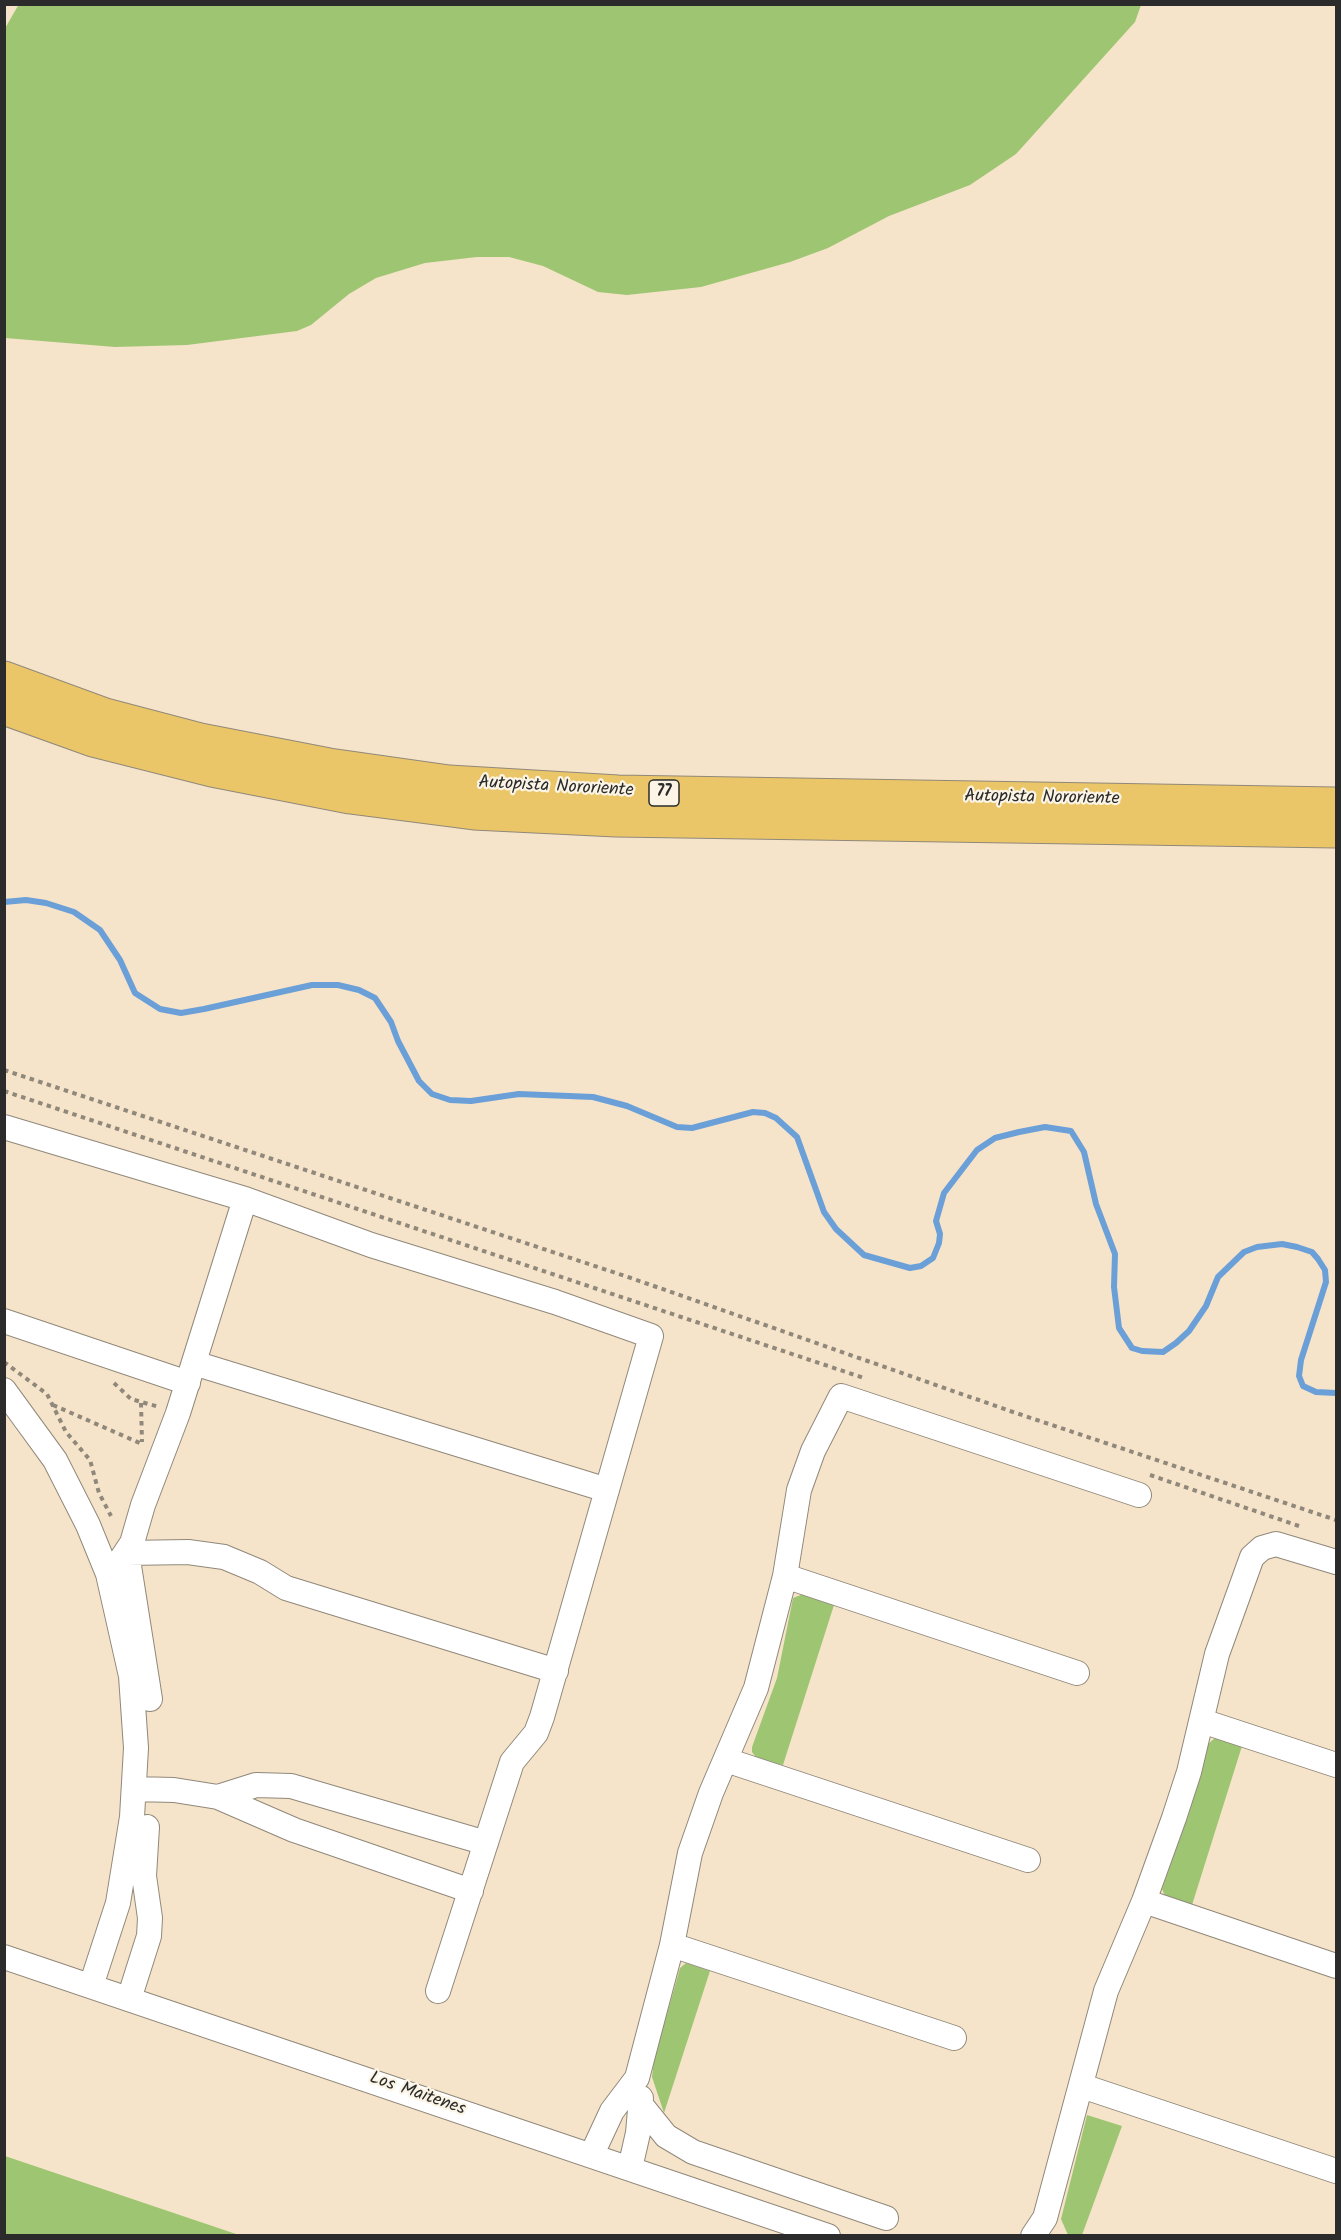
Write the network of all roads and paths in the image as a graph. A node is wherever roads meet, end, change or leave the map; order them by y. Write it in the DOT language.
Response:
graph roads {
  1 [pos="4,678"];
  2 [pos="4,708"];
  3 [pos="1336,804"];
  4 [pos="1336,831"];
  5 [pos="4,1070"];
  6 [pos="4,1091"];
  7 [pos="4,1126"];
  8 [pos="245,1199"];
  9 [pos="4,1322"];
  10 [pos="4,1362"];
  11 [pos="191,1373"];
  12 [pos="875,1382"];
  13 [pos="4,1390"];
  14 [pos="53,1405"];
  15 [pos="142,1444"];
  16 [pos="1142,1484"];
  17 [pos="608,1490"];
  18 [pos="139,1515"];
  19 [pos="111,1516"];
  20 [pos="1336,1520"];
  21 [pos="88,1525"];
  22 [pos="1303,1527"];
  23 [pos="127,1553"];
  24 [pos="1336,1562"];
  25 [pos="108,1574"];
  26 [pos="785,1576"];
  27 [pos="556,1671"];
  28 [pos="1077,1674"];
  29 [pos="1202,1721"];
  30 [pos="726,1760"];
  31 [pos="1336,1765"];
  32 [pos="142,1788"];
  33 [pos="218,1797"];
  34 [pos="486,1842"];
  35 [pos="1028,1860"];
  36 [pos="471,1891"];
  37 [pos="1144,1901"];
  38 [pos="672,1945"];
  39 [pos="4,1957"];
  40 [pos="1336,1966"];
  41 [pos="91,1986"];
  42 [pos="438,1991"];
  43 [pos="129,1999"];
  44 [pos="954,2038"];
  45 [pos="637,2078"];
  46 [pos="1082,2086"];
  47 [pos="641,2105"];
  48 [pos="592,2154"];
  49 [pos="630,2168"];
  50 [pos="1336,2171"];
  51 [pos="886,2218"];
  52 [pos="1042,2230"];
  53 [pos="828,2235"];
  1 -- 3 [label="highway, Autopista Nororiente / 77"];
  2 -- 4 [label="highway, Autopista Nororiente / 77"];
  5 -- 20 [label="path"];
  6 -- 12 [label="path"];
  7 -- 8 [label="street"];
  8 -- 11 [label="street"];
  8 -- 17 [label="street"];
  9 -- 11 [label="street"];
  10 -- 14 [label="path"];
  11 -- 17 [label="street"];
  11 -- 18 [label="street"];
  13 -- 21 [label="street"];
  14 -- 15 [label="path"];
  14 -- 19 [label="path"];
  16 -- 22 [label="path"];
  16 -- 26 [label="street"];
  17 -- 27 [label="street"];
  18 -- 19 [label="path"];
  18 -- 23 [label="street"];
  19 -- 21 [label="path"];
  21 -- 25 [label="street"];
  23 -- 25 [label="street"];
  23 -- 27 [label="street"];
  23 -- 32 [label="street"];
  24 -- 29 [label="street"];
  25 -- 32 [label="street"];
  26 -- 28 [label="street"];
  26 -- 30 [label="street"];
  27 -- 34 [label="street"];
  29 -- 31 [label="street"];
  29 -- 37 [label="street"];
  30 -- 35 [label="street"];
  30 -- 38 [label="street"];
  32 -- 33 [label="street"];
  32 -- 41 [label="street"];
  32 -- 43 [label="street"];
  33 -- 34 [label="street"];
  33 -- 36 [label="street"];
  34 -- 36 [label="street"];
  36 -- 42 [label="street"];
  37 -- 40 [label="street"];
  37 -- 46 [label="street"];
  38 -- 44 [label="street"];
  38 -- 45 [label="street"];
  39 -- 41 [label="street, Los Maitenes"];
  41 -- 43 [label="street, Los Maitenes"];
  43 -- 48 [label="street, Los Maitenes"];
  45 -- 47 [label="street"];
  45 -- 48 [label="street"];
  46 -- 50 [label="street"];
  46 -- 52 [label="street"];
  47 -- 49 [label="street"];
  47 -- 51 [label="street"];
  48 -- 49 [label="street, Los Maitenes"];
  49 -- 53 [label="street, Los Maitenes"];
}
